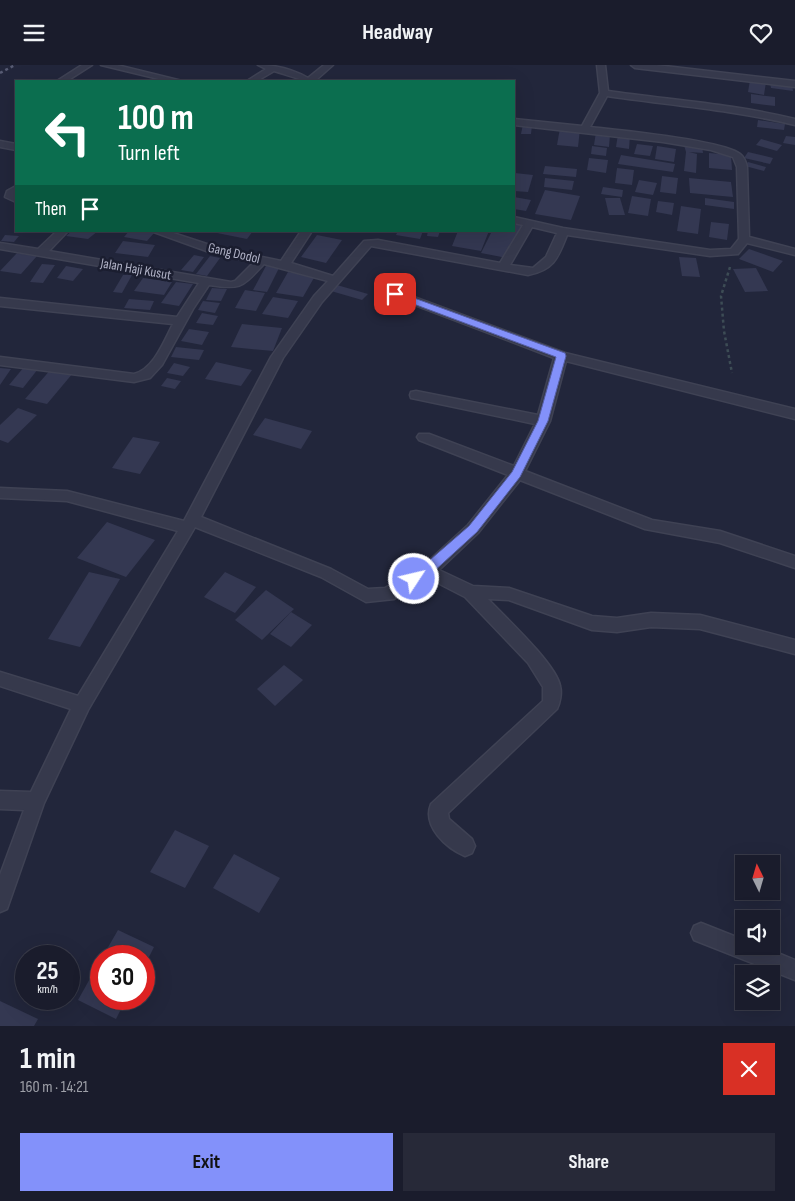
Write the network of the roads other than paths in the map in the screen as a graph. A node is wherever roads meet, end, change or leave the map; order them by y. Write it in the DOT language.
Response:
graph roads {
  1 [pos="88,65"];
  2 [pos="105,65"];
  3 [pos="262,65"];
  4 [pos="329,65"];
  5 [pos="601,65"];
  6 [pos="636,65"];
  7 [pos="659,66"];
  8 [pos="273,68"];
  9 [pos="719,70"];
  10 [pos="63,80"];
  11 [pos="173,80"];
  12 [pos="253,80"];
  13 [pos="306,80"];
  14 [pos="309,80"];
  15 [pos="795,84"];
  16 [pos="604,93"];
  17 [pos="515,122"];
  18 [pos="795,122"];
  19 [pos="586,128"];
  20 [pos="0,144"];
  21 [pos="15,147"];
  22 [pos="15,190"];
  23 [pos="15,199"];
  24 [pos="515,220"];
  25 [pos="528,223"];
  26 [pos="563,231"];
  27 [pos="62,232"];
  28 [pos="159,232"];
  29 [pos="306,232"];
  30 [pos="744,239"];
  31 [pos="0,246"];
  32 [pos="795,252"];
  33 [pos="40,253"];
  34 [pos="262,260"];
  35 [pos="284,265"];
  36 [pos="504,266"];
  37 [pos="336,280"];
  38 [pos="206,281"];
  39 [pos="395,294"];
  40 [pos="1,303"];
  41 [pos="180,321"];
  42 [pos="561,356"];
  43 [pos="0,361"];
  44 [pos="416,395"];
  45 [pos="795,414"];
  46 [pos="543,421"];
  47 [pos="424,437"];
  48 [pos="517,474"];
  49 [pos="0,493"];
  50 [pos="189,524"];
  51 [pos="795,562"];
  52 [pos="427,571"];
  53 [pos="471,592"];
  54 [pos="795,647"];
  55 [pos="0,679"];
  56 [pos="82,705"];
  57 [pos="0,800"];
  58 [pos="36,801"];
  59 [pos="464,846"];
  60 [pos="0,902"];
  61 [pos="701,933"];
  62 [pos="795,970"];
  1 -- 10 [label="street"];
  2 -- 11 [label="street"];
  3 -- 8 [label="street"];
  4 -- 14 [label="street"];
  5 -- 16 [label="street"];
  6 -- 7 [label="street"];
  7 -- 9 [label="street"];
  8 -- 12 [label="street"];
  8 -- 13 [label="street"];
  9 -- 15 [label="street"];
  16 -- 18 [label="street"];
  16 -- 19 [label="street"];
  17 -- 19 [label="street"];
  19 -- 30 [label="street"];
  20 -- 21 [label="street"];
  22 -- 23 [label="street"];
  24 -- 25 [label="street"];
  25 -- 26 [label="street"];
  25 -- 36 [label="street"];
  26 -- 30 [label="street"];
  26 -- 36 [label="street"];
  27 -- 33 [label="street"];
  28 -- 34 [label="street, Gang Dodol"];
  29 -- 35 [label="street"];
  30 -- 32 [label="street"];
  31 -- 33 [label="street, Jalan Haji Kusut"];
  33 -- 38 [label="street, Jalan Haji Kusut"];
  34 -- 35 [label="street, Gang Dodol"];
  34 -- 38 [label="street, Jalan Haji Kusut"];
  35 -- 37 [label="street, Gang Dodol"];
  36 -- 37 [label="street"];
  37 -- 50 [label="street"];
  38 -- 41 [label="street"];
  39 -- 42 [label="street"];
  40 -- 41 [label="street"];
  41 -- 43 [label="street"];
  42 -- 45 [label="street"];
  42 -- 46 [label="street"];
  44 -- 46 [label="street"];
  46 -- 48 [label="street"];
  47 -- 48 [label="street"];
  48 -- 51 [label="street"];
  48 -- 52 [label="street"];
  49 -- 50 [label="street"];
  50 -- 52 [label="street"];
  50 -- 56 [label="street"];
  52 -- 53 [label="street"];
  53 -- 54 [label="street"];
  53 -- 59 [label="street"];
  55 -- 56 [label="street"];
  56 -- 58 [label="street"];
  57 -- 58 [label="street"];
  58 -- 60 [label="street"];
  61 -- 62 [label="street"];
}
